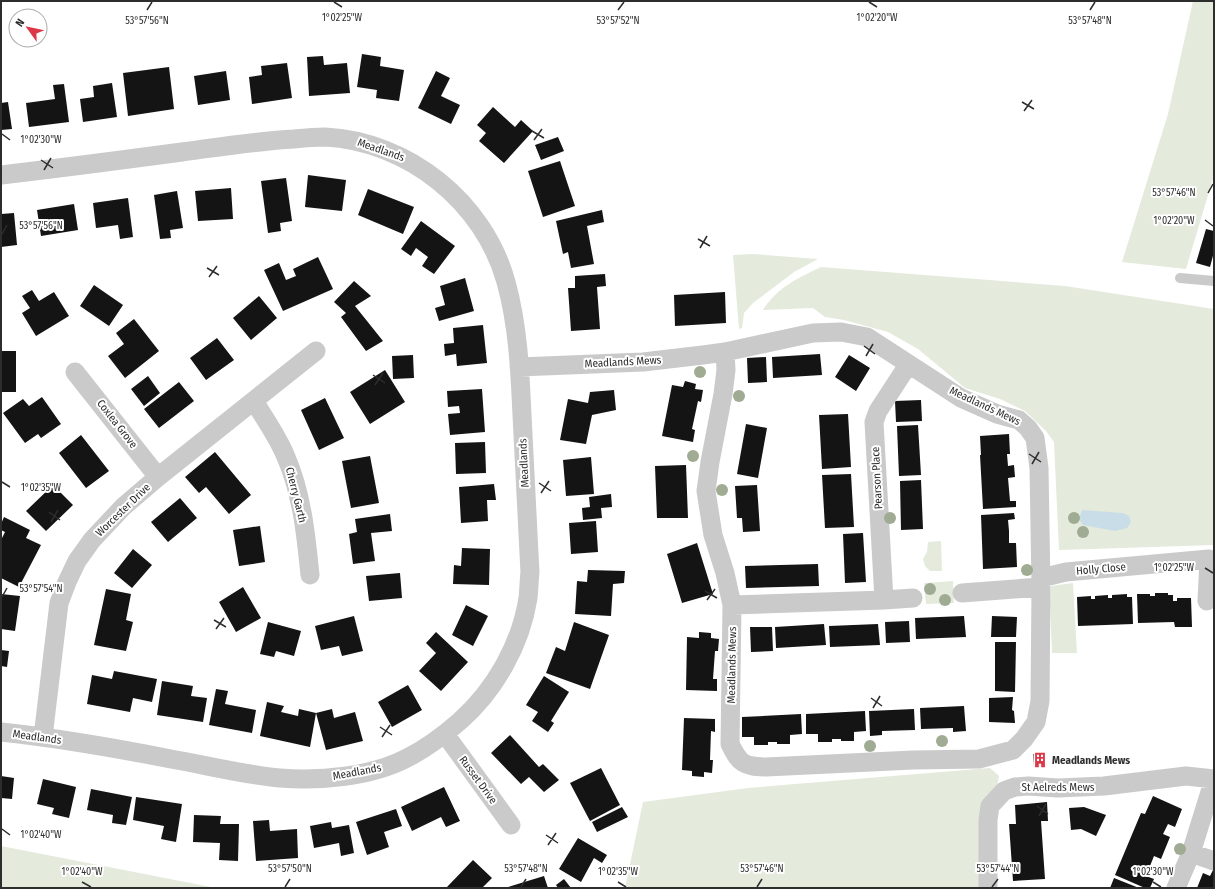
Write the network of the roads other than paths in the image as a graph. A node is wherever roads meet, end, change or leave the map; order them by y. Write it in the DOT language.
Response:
graph roads {
  1 [pos="1,175"];
  2 [pos="1180,278"];
  3 [pos="1214,281"];
  4 [pos="316,351"];
  5 [pos="725,352"];
  6 [pos="908,365"];
  7 [pos="519,367"];
  8 [pos="76,372"];
  9 [pos="254,401"];
  10 [pos="158,477"];
  11 [pos="1211,559"];
  12 [pos="310,575"];
  13 [pos="1041,582"];
  14 [pos="962,593"];
  15 [pos="913,598"];
  16 [pos="884,600"];
  17 [pos="1207,601"];
  18 [pos="732,605"];
  19 [pos="1,732"];
  20 [pos="445,734"];
  21 [pos="43,737"];
  22 [pos="1214,779"];
  23 [pos="512,825"];
  24 [pos="1191,853"];
  25 [pos="1214,862"];
  26 [pos="988,888"];
  27 [pos="1176,888"];
  1 -- 7 [label="street, Meadlands"];
  2 -- 3 [label="lane"];
  4 -- 9 [label="street, Worcester Drive"];
  5 -- 6 [label="street, Meadlands Mews"];
  5 -- 7 [label="street, Meadlands Mews"];
  5 -- 18 [label="street, Meadlands Mews"];
  6 -- 13 [label="street, Meadlands Mews"];
  6 -- 16 [label="street, Pearson Place"];
  7 -- 20 [label="street, Meadlands"];
  8 -- 10 [label="street, Coxlea Grove"];
  9 -- 10 [label="street, Worcester Drive"];
  9 -- 12 [label="street, Cherry Garth"];
  10 -- 21 [label="street, Worcester Drive"];
  11 -- 13 [label="street, Holly Close"];
  11 -- 17 [label="street, Holly Close"];
  13 -- 14 [label="street"];
  13 -- 18 [label="street, Meadlands Mews"];
  15 -- 16 [label="street"];
  16 -- 18 [label="street"];
  19 -- 21 [label="street, Meadlands"];
  20 -- 21 [label="street, Meadlands"];
  20 -- 23 [label="street, Russet Drive"];
  22 -- 24 [label="street"];
  22 -- 26 [label="street, St Aelreds Mews"];
  24 -- 25 [label="street"];
  24 -- 27 [label="street"];
}
